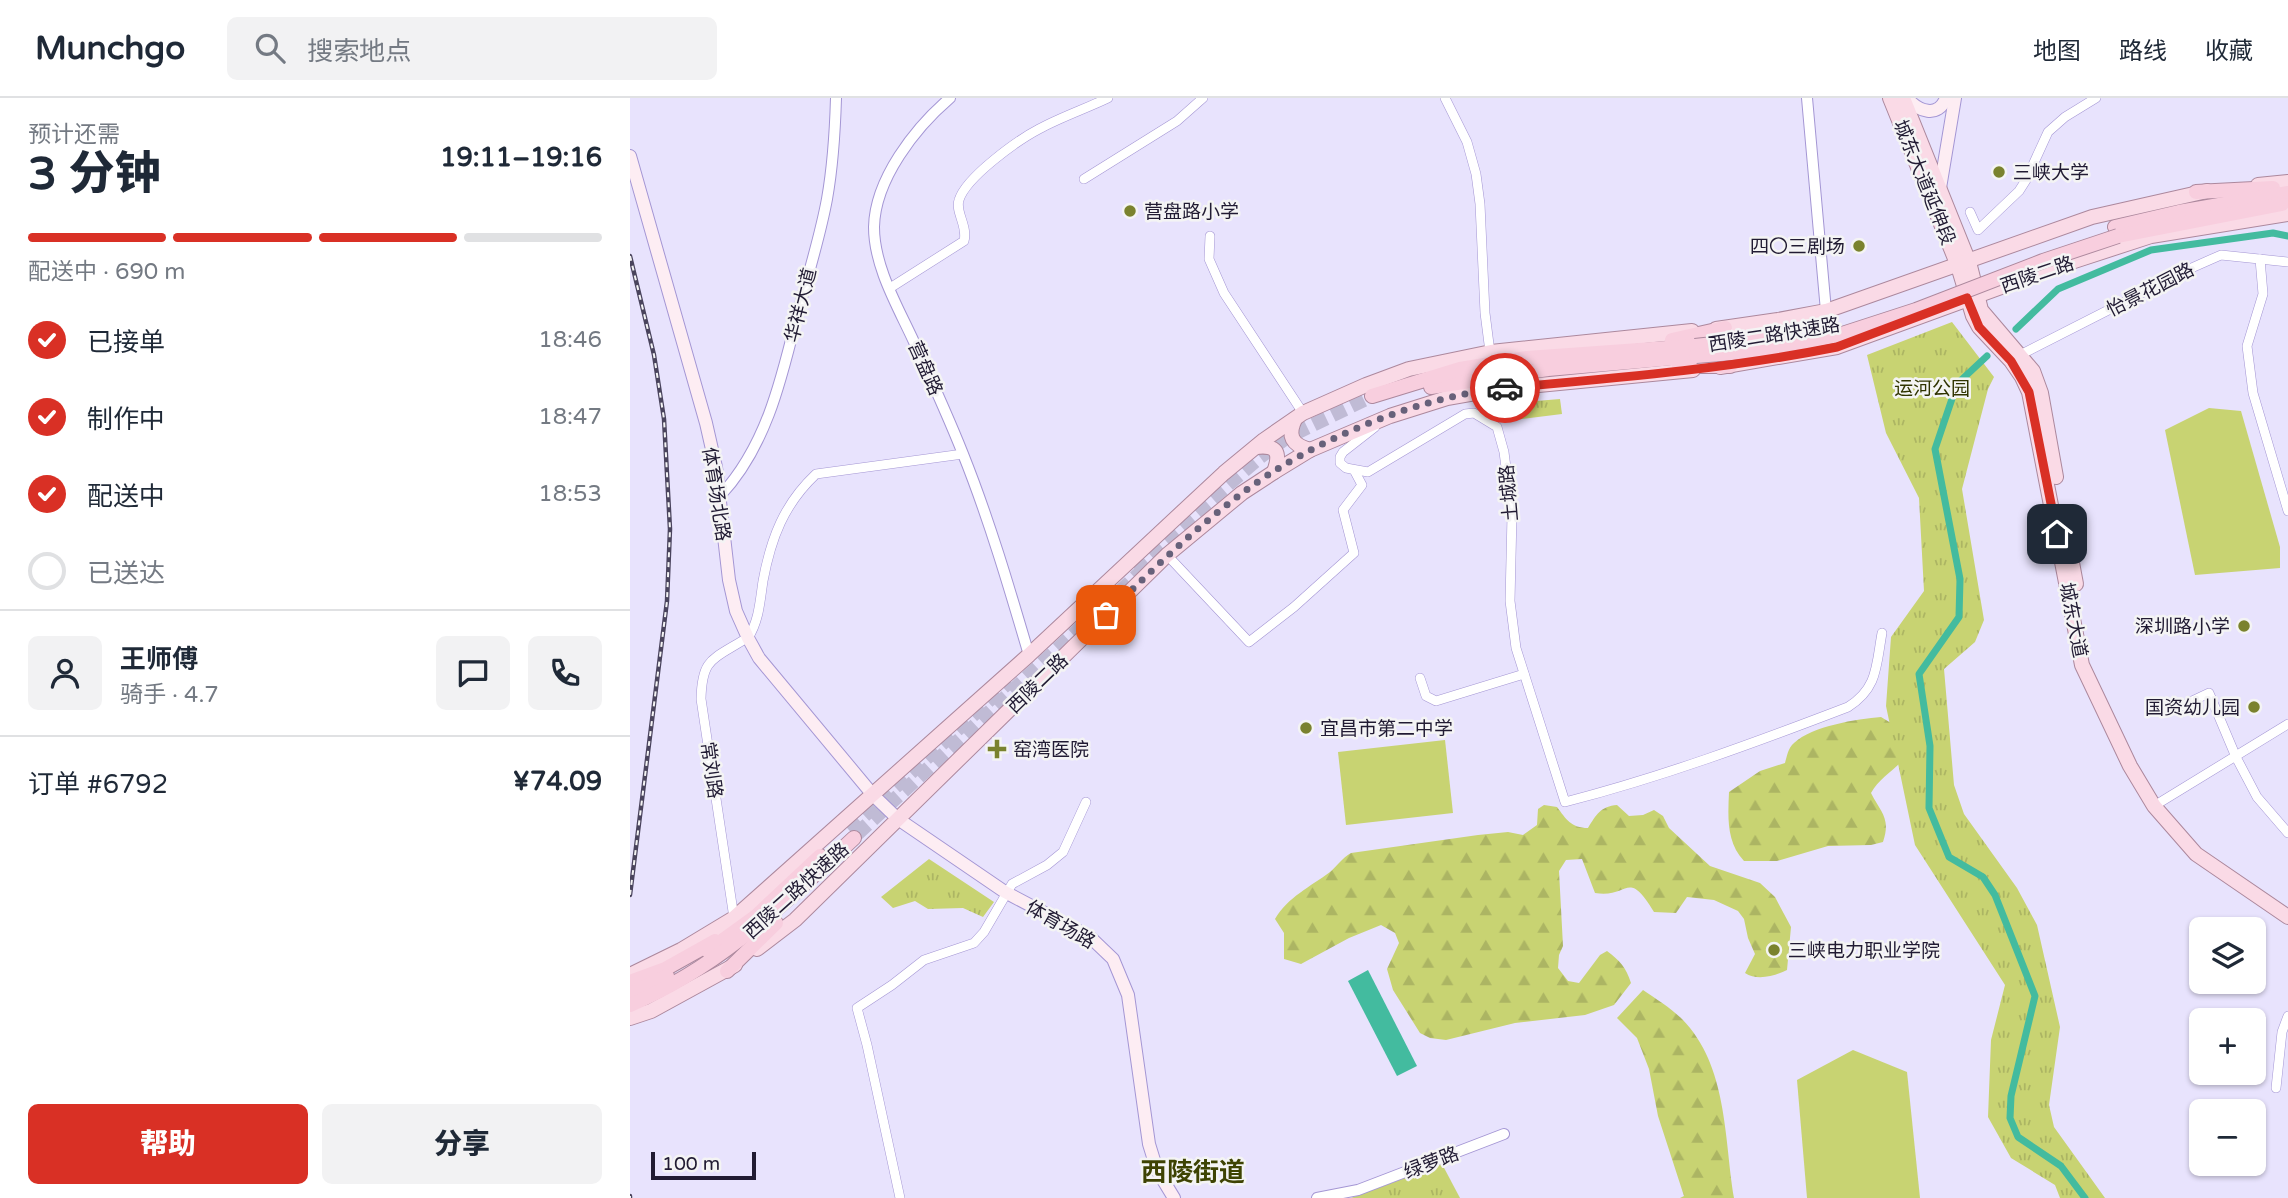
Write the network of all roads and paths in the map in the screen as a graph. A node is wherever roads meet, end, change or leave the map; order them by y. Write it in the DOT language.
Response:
graph roads {
  1 [pos="836,98"];
  2 [pos="950,98"];
  3 [pos="1108,98"];
  4 [pos="1203,98"];
  5 [pos="1445,98"];
  6 [pos="1807,98"];
  7 [pos="1890,98"];
  8 [pos="1905,98"];
  9 [pos="1946,98"];
  10 [pos="1955,98"];
  11 [pos="2096,98"];
  12 [pos="630,156"];
  13 [pos="1084,180"];
  14 [pos="630,182"];
  15 [pos="2288,182"];
  16 [pos="1940,188"];
  17 [pos="2288,188"];
  18 [pos="2196,192"];
  19 [pos="2288,193"];
  20 [pos="2288,203"];
  21 [pos="1970,212"];
  22 [pos="2288,214"];
  23 [pos="2116,232"];
  24 [pos="1210,236"];
  25 [pos="2260,260"];
  26 [pos="2288,262"];
  27 [pos="1964,264"];
  28 [pos="890,288"];
  29 [pos="1972,297"];
  30 [pos="1826,311"];
  31 [pos="1725,328"];
  32 [pos="1611,351"];
  33 [pos="1696,351"];
  34 [pos="1490,352"];
  35 [pos="2020,355"];
  36 [pos="1730,366"];
  37 [pos="1548,369"];
  38 [pos="1299,416"];
  39 [pos="1390,416"];
  40 [pos="1256,447"];
  41 [pos="1310,450"];
  42 [pos="963,454"];
  43 [pos="1354,470"];
  44 [pos="1274,472"];
  45 [pos="720,496"];
  46 [pos="2288,511"];
  47 [pos="1167,555"];
  48 [pos="1882,634"];
  49 [pos="745,640"];
  50 [pos="1030,655"];
  51 [pos="1524,674"];
  52 [pos="1420,678"];
  53 [pos="2175,709"];
  54 [pos="2288,724"];
  55 [pos="2236,757"];
  56 [pos="870,798"];
  57 [pos="1086,802"];
  58 [pos="2157,804"];
  59 [pos="895,821"];
  60 [pos="2288,833"];
  61 [pos="854,837"];
  62 [pos="1004,896"];
  63 [pos="2288,909"];
  64 [pos="755,916"];
  65 [pos="2288,917"];
  66 [pos="734,918"];
  67 [pos="727,971"];
  68 [pos="630,975"];
  69 [pos="630,982"];
  70 [pos="653,990"];
  71 [pos="630,994"];
  72 [pos="630,1005"];
  73 [pos="2288,1016"];
  74 [pos="630,1018"];
  75 [pos="2276,1088"];
  76 [pos="1504,1134"];
  77 [pos="900,1198"];
  78 [pos="1167,1198"];
  79 [pos="1174,1198"];
  80 [pos="1317,1198"];
  1 -- 45 [label="street, 华祥大道"];
  2 -- 28 [label="street, 营盘路"];
  3 -- 28 [label="street"];
  4 -- 13 [label="street"];
  5 -- 34 [label="street"];
  6 -- 30 [label="street"];
  7 -- 27 [label="main road, 城东大道延伸段"];
  8 -- 9 [label="main road"];
  8 -- 16 [label="main road, 城东大道延伸段"];
  10 -- 16 [label="main road"];
  11 -- 21 [label="street"];
  12 -- 45 [label="main road, 体育场北路"];
  14 -- 49 [label="main road, 体育场北路"];
  15 -- 18 [label="main road, 西陵二路"];
  16 -- 27 [label="main road, 城东大道延伸段"];
  17 -- 18 [label="highway"];
  18 -- 27 [label="main road, 西陵二路"];
  19 -- 23 [label="highway, 西陵二路快速路"];
  20 -- 23 [label="highway, 西陵二路快速路"];
  22 -- 29 [label="main road, 西陵二路"];
  23 -- 33 [label="highway, 西陵二路快速路, bridge"];
  24 -- 38 [label="street"];
  25 -- 26 [label="street, 怡景花园路"];
  25 -- 35 [label="street, 怡景花园路"];
  25 -- 46 [label="street"];
  27 -- 29 [label="main road, 城东大道"];
  27 -- 30 [label="main road, 西陵二路"];
  28 -- 42 [label="street, 营盘路"];
  29 -- 35 [label="main road, 城东大道"];
  29 -- 36 [label="main road, 西陵二路"];
  29 -- 58 [label="main road, 城东大道"];
  30 -- 31 [label="main road, 西陵二路"];
  31 -- 32 [label="highway"];
  31 -- 34 [label="main road, 西陵二路"];
  32 -- 33 [label="highway, 西陵二路快速路"];
  32 -- 37 [label="highway, 西陵二路快速路"];
  33 -- 37 [label="highway, 西陵二路快速路"];
  34 -- 38 [label="main road, 西陵二路"];
  35 -- 58 [label="main road, 城东大道"];
  36 -- 37 [label="highway"];
  36 -- 39 [label="main road, 西陵二路"];
  38 -- 40 [label="main road, 西陵二路"];
  38 -- 41 [label="main road"];
  39 -- 41 [label="main road, 西陵二路"];
  39 -- 43 [label="street"];
  40 -- 44 [label="main road"];
  40 -- 50 [label="main road, 西陵二路"];
  41 -- 44 [label="main road, 西陵二路"];
  42 -- 49 [label="street"];
  42 -- 50 [label="street, 营盘路"];
  43 -- 47 [label="street"];
  43 -- 51 [label="street, 土城路"];
  44 -- 47 [label="main road, 西陵二路"];
  45 -- 49 [label="main road, 体育场北路"];
  47 -- 59 [label="main road, 西陵二路"];
  48 -- 51 [label="street, 土城路"];
  49 -- 56 [label="main road, 体育场北路"];
  49 -- 66 [label="street, 常刘路"];
  50 -- 56 [label="main road, 西陵二路"];
  51 -- 52 [label="street"];
  53 -- 55 [label="street"];
  54 -- 55 [label="street"];
  55 -- 58 [label="street"];
  55 -- 60 [label="street"];
  56 -- 59 [label="main road, 体育场路"];
  56 -- 66 [label="main road, 西陵二路"];
  57 -- 62 [label="street"];
  58 -- 63 [label="main road, 城东大道"];
  58 -- 65 [label="main road, 城东大道"];
  59 -- 62 [label="main road, 体育场路"];
  59 -- 67 [label="main road, 西陵二路"];
  61 -- 64 [label="highway, 西陵二路快速路"];
  61 -- 67 [label="highway"];
  61 -- 70 [label="highway, 西陵二路快速路"];
  62 -- 77 [label="street"];
  62 -- 78 [label="main road, 体育场路"];
  62 -- 79 [label="main road, 体育场路"];
  64 -- 69 [label="highway"];
  64 -- 70 [label="highway, 西陵二路快速路"];
  66 -- 68 [label="main road, 西陵二路"];
  67 -- 74 [label="main road, 西陵二路"];
  70 -- 71 [label="highway, 西陵二路快速路"];
  70 -- 72 [label="highway, 西陵二路快速路"];
  73 -- 75 [label="street"];
  76 -- 80 [label="street, 绿萝路"];
}
